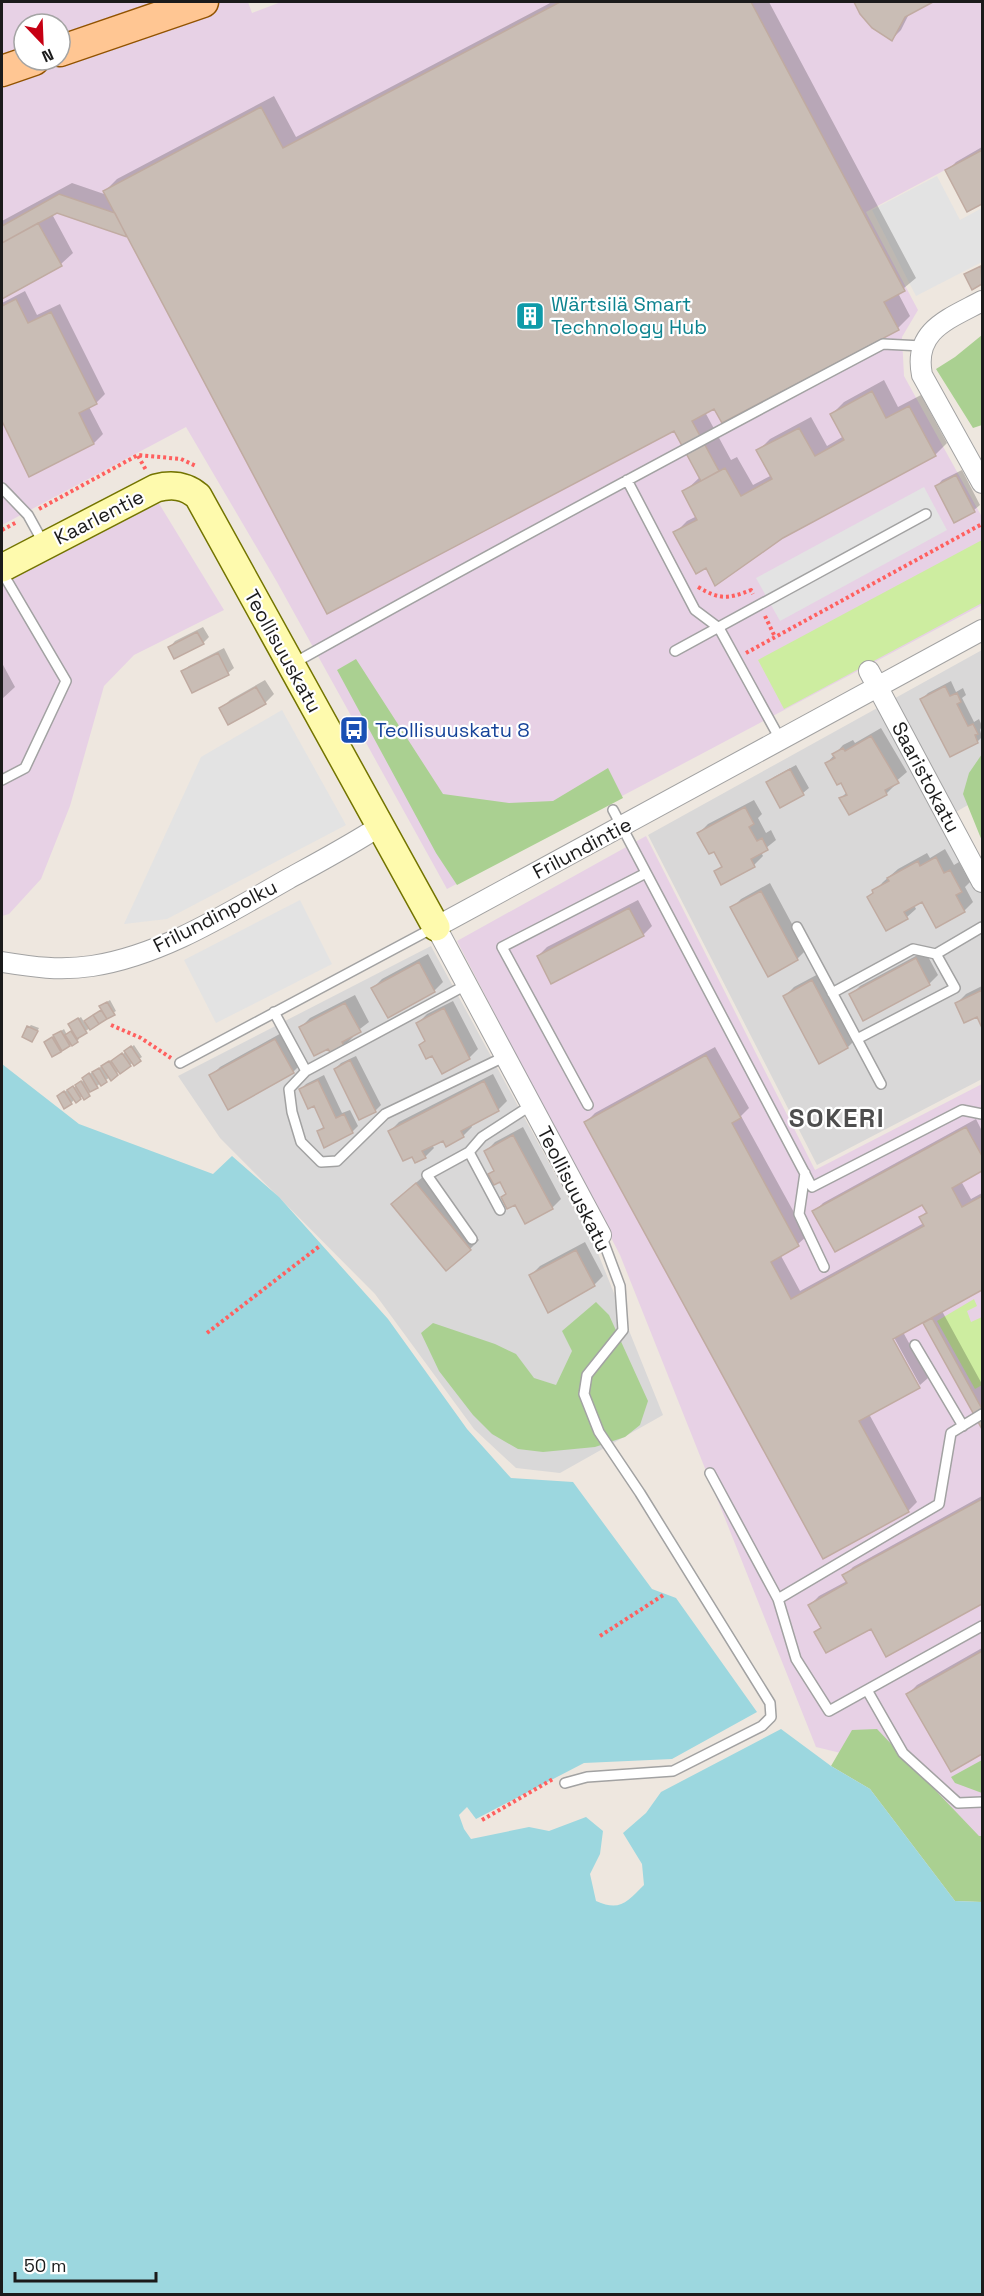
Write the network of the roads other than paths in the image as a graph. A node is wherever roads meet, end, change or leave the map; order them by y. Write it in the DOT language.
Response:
graph roads {
  1 [pos="203,2"];
  2 [pos="72,46"];
  3 [pos="982,301"];
  4 [pos="922,345"];
  5 [pos="627,480"];
  6 [pos="982,483"];
  7 [pos="2,488"];
  8 [pos="198,496"];
  9 [pos="926,514"];
  10 [pos="44,544"];
  11 [pos="2,570"];
  12 [pos="719,628"];
  13 [pos="982,630"];
  14 [pos="675,651"];
  15 [pos="290,666"];
  16 [pos="873,679"];
  17 [pos="780,739"];
  18 [pos="2,780"];
  19 [pos="618,818"];
  20 [pos="380,826"];
  21 [pos="646,873"];
  22 [pos="982,882"];
  23 [pos="436,927"];
  24 [pos="797,927"];
  25 [pos="982,927"];
  26 [pos="936,954"];
  27 [pos="2,962"];
  28 [pos="466,985"];
  29 [pos="832,993"];
  30 [pos="274,1012"];
  31 [pos="857,1039"];
  32 [pos="504,1057"];
  33 [pos="180,1064"];
  34 [pos="306,1071"];
  35 [pos="881,1084"];
  36 [pos="588,1105"];
  37 [pos="530,1106"];
  38 [pos="982,1114"];
  39 [pos="469,1152"];
  40 [pos="805,1173"];
  41 [pos="500,1210"];
  42 [pos="601,1235"];
  43 [pos="472,1239"];
  44 [pos="824,1267"];
  45 [pos="915,1345"];
  46 [pos="982,1414"];
  47 [pos="963,1426"];
  48 [pos="710,1473"];
  49 [pos="778,1599"];
  50 [pos="982,1626"];
  51 [pos="867,1690"];
  52 [pos="565,1784"];
  53 [pos="982,1802"];
  1 -- 2 [label="main road"];
  3 -- 4 [label="street"];
  4 -- 5 [label="lane"];
  4 -- 6 [label="street"];
  5 -- 12 [label="lane"];
  5 -- 15 [label="lane"];
  7 -- 10 [label="lane"];
  8 -- 10 [label="street, Kaarlentie"];
  8 -- 15 [label="street, Teollisuuskatu"];
  9 -- 12 [label="lane"];
  10 -- 11 [label="street, Kaarlentie"];
  11 -- 18 [label="lane"];
  12 -- 14 [label="lane"];
  12 -- 17 [label="lane"];
  13 -- 16 [label="street, Frilundintie"];
  15 -- 20 [label="street, Teollisuuskatu"];
  16 -- 17 [label="street, Frilundintie"];
  16 -- 22 [label="street, Saaristokatu"];
  17 -- 19 [label="street, Frilundintie"];
  19 -- 21 [label="lane"];
  19 -- 23 [label="street, Frilundintie"];
  20 -- 23 [label="street, Teollisuuskatu"];
  20 -- 27 [label="street, Frilundinpolku"];
  21 -- 36 [label="lane"];
  21 -- 40 [label="lane"];
  23 -- 28 [label="street, Teollisuuskatu"];
  23 -- 30 [label="lane, Frilundintie"];
  24 -- 29 [label="lane"];
  25 -- 26 [label="lane"];
  26 -- 29 [label="lane"];
  26 -- 31 [label="lane"];
  28 -- 32 [label="street, Teollisuuskatu"];
  28 -- 34 [label="lane"];
  29 -- 31 [label="lane"];
  30 -- 33 [label="lane, Frilundintie"];
  30 -- 34 [label="lane"];
  31 -- 35 [label="lane"];
  32 -- 34 [label="lane"];
  32 -- 37 [label="street, Teollisuuskatu"];
  37 -- 39 [label="lane"];
  37 -- 42 [label="street, Teollisuuskatu"];
  38 -- 40 [label="lane"];
  39 -- 41 [label="lane"];
  39 -- 43 [label="lane"];
  40 -- 44 [label="lane"];
  42 -- 52 [label="lane, Teollisuuskatu"];
  45 -- 47 [label="lane"];
  46 -- 47 [label="lane"];
  47 -- 49 [label="lane"];
  48 -- 49 [label="lane"];
  49 -- 51 [label="lane"];
  50 -- 51 [label="lane"];
  51 -- 53 [label="lane"];
}
